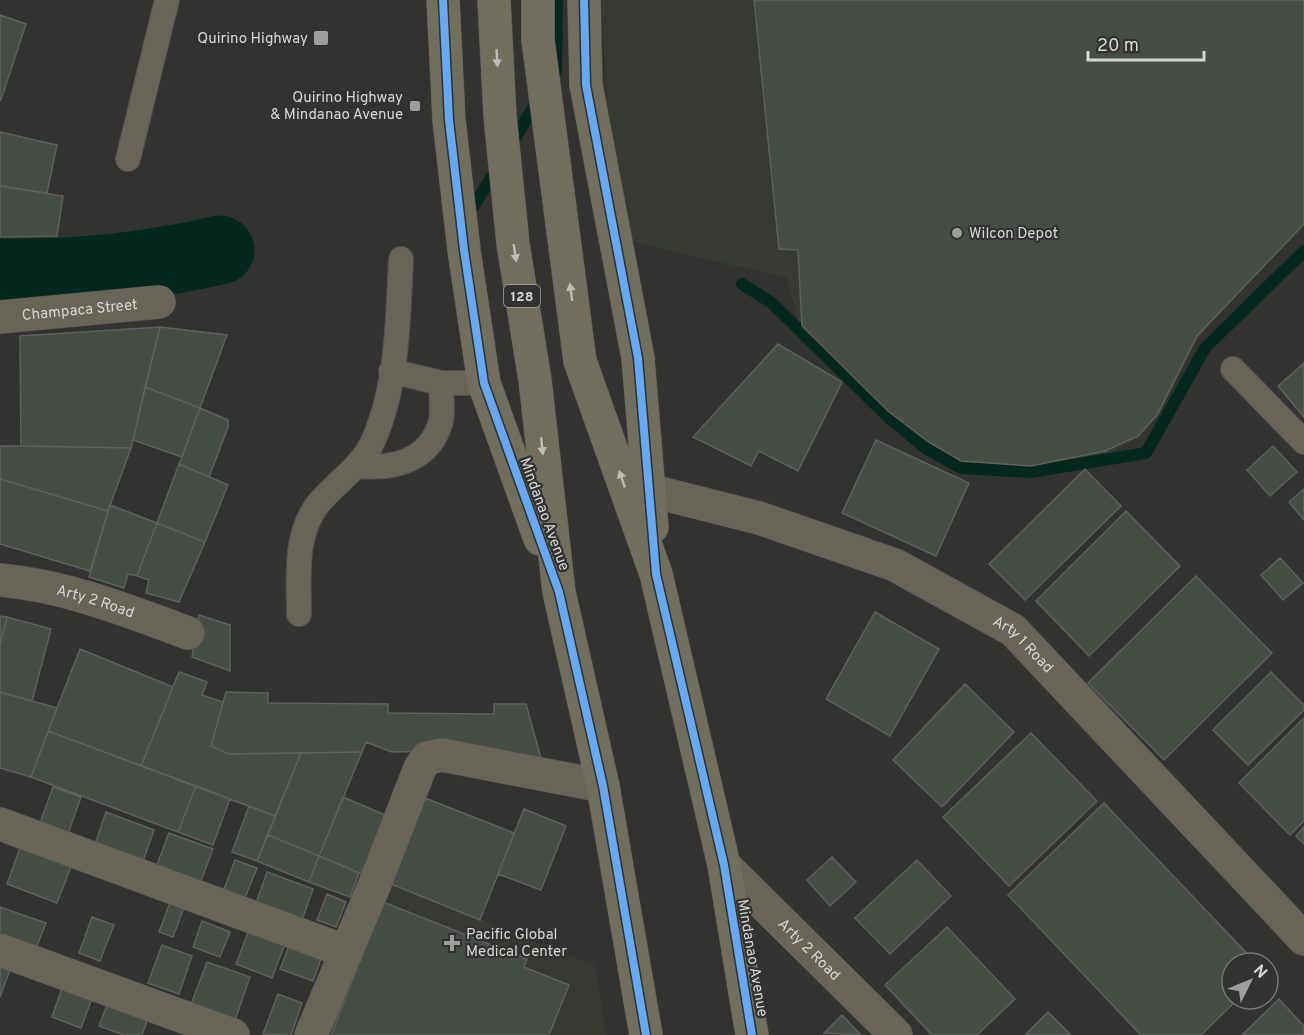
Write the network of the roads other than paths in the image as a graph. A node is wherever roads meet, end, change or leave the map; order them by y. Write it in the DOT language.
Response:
graph roads {
  1 [pos="167,0"];
  2 [pos="443,0"];
  3 [pos="494,0"];
  4 [pos="538,0"];
  5 [pos="584,0"];
  6 [pos="128,159"];
  7 [pos="401,259"];
  8 [pos="159,302"];
  9 [pos="0,317"];
  10 [pos="1233,369"];
  11 [pos="391,370"];
  12 [pos="441,383"];
  13 [pos="484,383"];
  14 [pos="1304,442"];
  15 [pos="358,466"];
  16 [pos="648,490"];
  17 [pos="656,574"];
  18 [pos="0,580"];
  19 [pos="558,592"];
  20 [pos="299,614"];
  21 [pos="188,633"];
  22 [pos="603,786"];
  23 [pos="0,824"];
  24 [pos="724,865"];
  25 [pos="1304,939"];
  26 [pos="0,950"];
  27 [pos="346,952"];
  28 [pos="233,1035"];
  29 [pos="311,1035"];
  30 [pos="646,1035"];
  31 [pos="752,1035"];
  32 [pos="896,1035"];
  1 -- 6 [label="lane"];
  2 -- 13 [label="main road, Mindanao Avenue / 128"];
  3 -- 19 [label="main road, Mindanao Avenue / 128, one-way"];
  17 -- 4 [label="main road, Mindanao Avenue, one-way"];
  5 -- 16 [label="main road, Mindanao Avenue"];
  7 -- 11 [label="lane"];
  8 -- 9 [label="street, Champaca Street"];
  10 -- 14 [label="lane"];
  11 -- 12 [label="lane"];
  11 -- 15 [label="lane"];
  12 -- 13 [label="lane"];
  12 -- 15 [label="lane"];
  13 -- 19 [label="main road, Mindanao Avenue / 128"];
  15 -- 20 [label="lane"];
  16 -- 17 [label="main road, Mindanao Avenue"];
  16 -- 25 [label="street, Arty 1 Road"];
  17 -- 24 [label="main road, Mindanao Avenue"];
  18 -- 21 [label="street, Arty 2 Road"];
  19 -- 22 [label="main road, Mindanao Avenue / 128"];
  22 -- 27 [label="street"];
  22 -- 30 [label="main road, Mindanao Avenue / 128"];
  23 -- 27 [label="street"];
  24 -- 31 [label="main road, Mindanao Avenue"];
  24 -- 32 [label="street, Arty 2 Road"];
  26 -- 28 [label="street"];
  27 -- 29 [label="street"];
}
